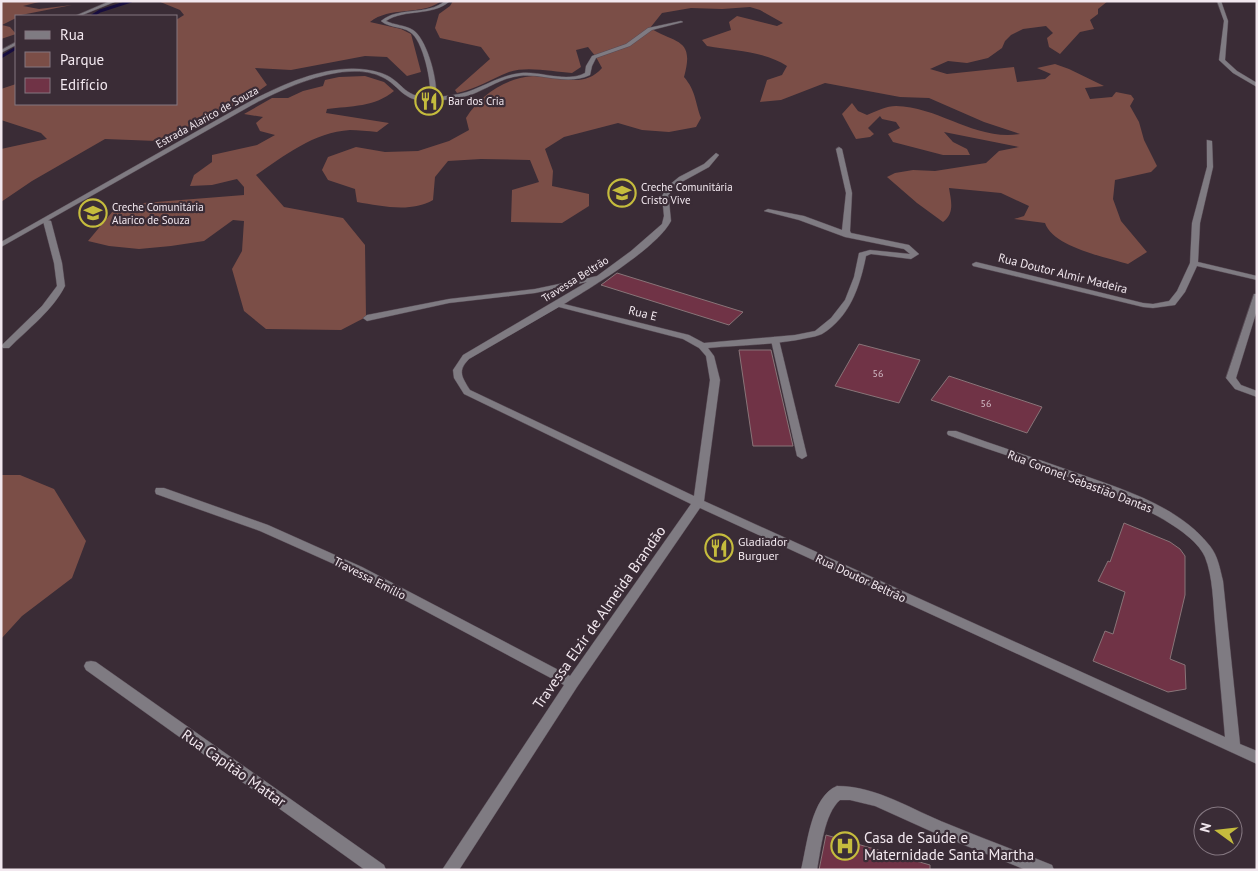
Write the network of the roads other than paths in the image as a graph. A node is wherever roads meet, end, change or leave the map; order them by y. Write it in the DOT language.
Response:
graph roads {
  1 [pos="115,1"];
  2 [pos="448,1"];
  3 [pos="1219,1"];
  4 [pos="80,15"];
  5 [pos="681,22"];
  6 [pos="15,44"];
  7 [pos="1,52"];
  8 [pos="1257,85"];
  9 [pos="433,99"];
  10 [pos="1208,141"];
  11 [pos="839,149"];
  12 [pos="716,155"];
  13 [pos="768,212"];
  14 [pos="47,221"];
  15 [pos="848,235"];
  16 [pos="1,245"];
  17 [pos="1194,263"];
  18 [pos="976,264"];
  19 [pos="603,277"];
  20 [pos="1257,278"];
  21 [pos="1257,296"];
  22 [pos="556,304"];
  23 [pos="1254,314"];
  24 [pos="367,318"];
  25 [pos="775,340"];
  26 [pos="6,346"];
  27 [pos="702,346"];
  28 [pos="713,362"];
  29 [pos="467,392"];
  30 [pos="1257,394"];
  31 [pos="952,433"];
  32 [pos="802,456"];
  33 [pos="160,491"];
  34 [pos="698,503"];
  35 [pos="91,666"];
  36 [pos="572,683"];
  37 [pos="1233,747"];
  38 [pos="1257,758"];
  39 [pos="378,870"];
  40 [pos="450,870"];
  41 [pos="809,870"];
  42 [pos="1046,870"];
  1 -- 4 [label="street"];
  2 -- 9 [label="street"];
  3 -- 8 [label="street"];
  5 -- 9 [label="street, Estrada Alarico de Souza"];
  6 -- 7 [label="street"];
  9 -- 14 [label="street, Estrada Alarico de Souza"];
  10 -- 17 [label="street"];
  11 -- 15 [label="street"];
  12 -- 19 [label="street, Travessa Beltrão"];
  13 -- 15 [label="street"];
  14 -- 16 [label="street, Estrada Alarico de Souza"];
  14 -- 26 [label="street"];
  15 -- 25 [label="street"];
  17 -- 18 [label="street, Rua Doutor Almir Madeira"];
  17 -- 20 [label="street"];
  19 -- 22 [label="street, Travessa Beltrão"];
  19 -- 24 [label="street"];
  21 -- 23 [label="street"];
  22 -- 27 [label="street, Rua E"];
  22 -- 29 [label="street, Travessa Beltrão"];
  23 -- 30 [label="street"];
  25 -- 27 [label="street"];
  25 -- 32 [label="street"];
  27 -- 28 [label="street, Rua E"];
  28 -- 34 [label="street, Travessa Elzir de Almeida Brandão"];
  29 -- 34 [label="street, Rua Doutor Beltrão"];
  31 -- 37 [label="street, Rua Coronel Sebastião Dantas"];
  33 -- 36 [label="street, Travessa Emílio"];
  34 -- 36 [label="street, Travessa Elzir de Almeida Brandão"];
  34 -- 37 [label="street, Rua Doutor Beltrão"];
  35 -- 39 [label="street, Rua Capitão Mattar"];
  36 -- 40 [label="street, Travessa Elzir de Almeida Brandão"];
  37 -- 38 [label="street, Rua Doutor Beltrão"];
  41 -- 42 [label="street"];
}
